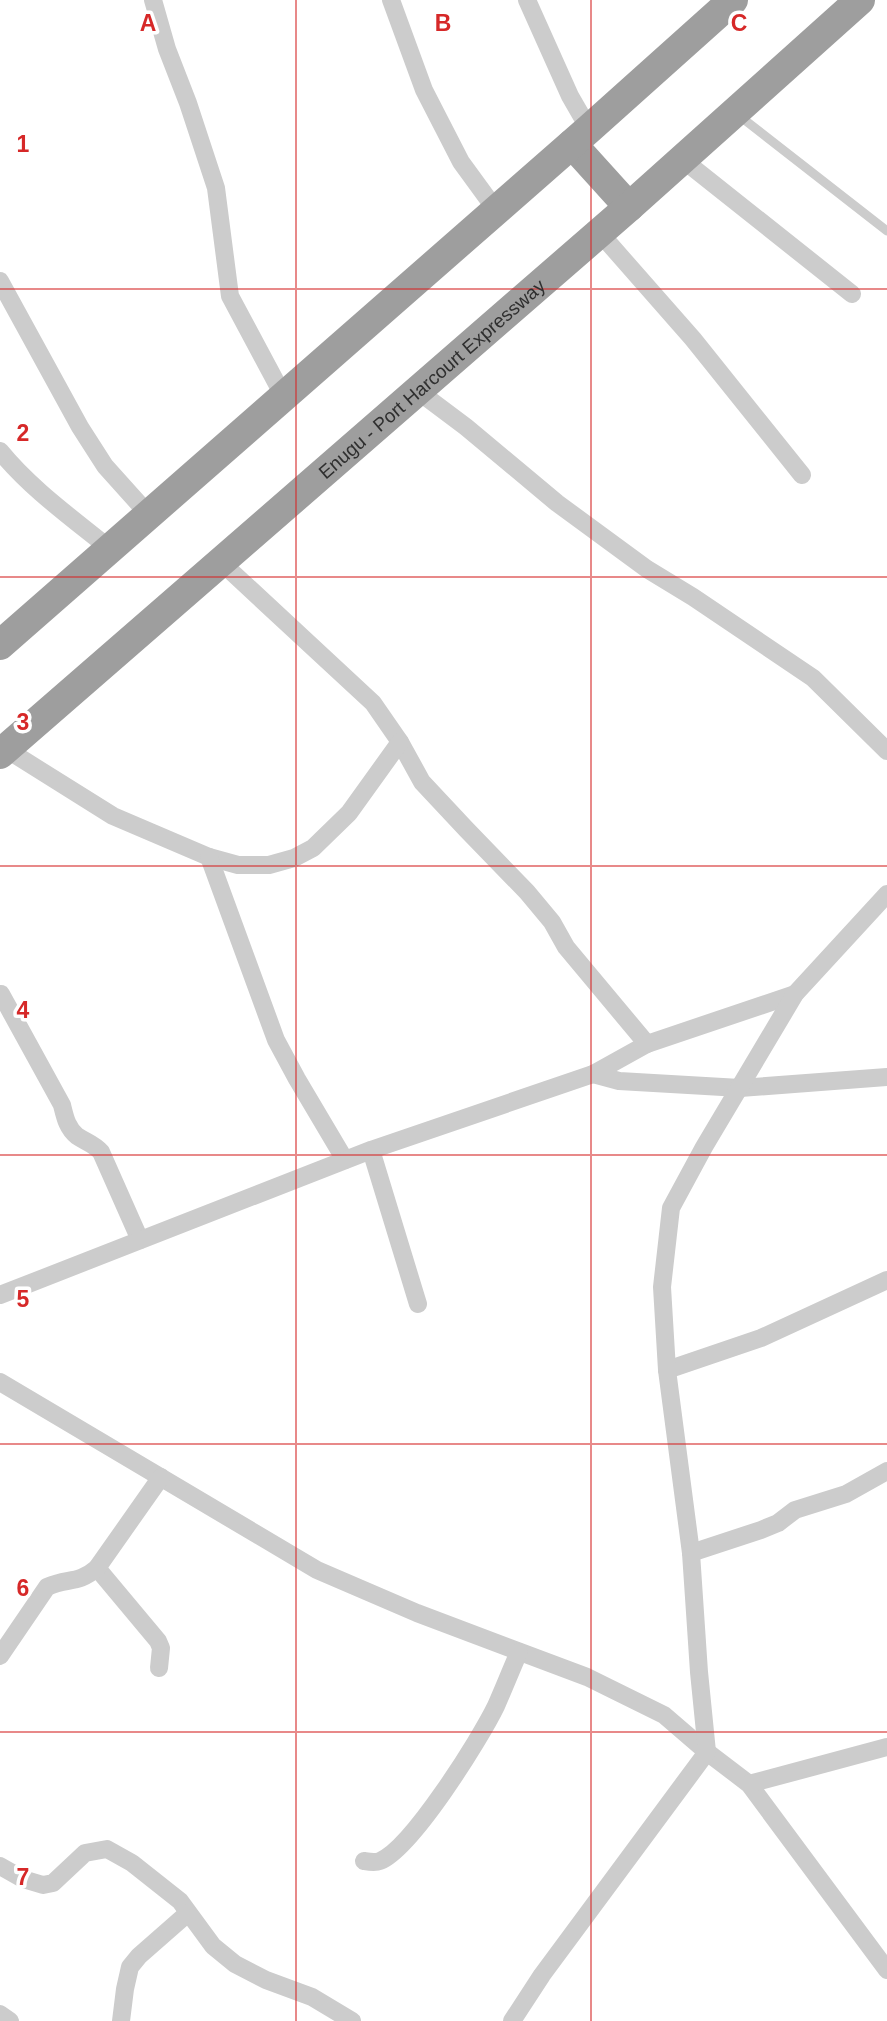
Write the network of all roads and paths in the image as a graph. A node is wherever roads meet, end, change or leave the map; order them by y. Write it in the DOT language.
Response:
graph roads {
  1 [pos="153,0"];
  2 [pos="391,0"];
  3 [pos="527,0"];
  4 [pos="733,0"];
  5 [pos="860,0"];
  6 [pos="736,113"];
  7 [pos="580,137"];
  8 [pos="682,159"];
  9 [pos="629,207"];
  10 [pos="496,210"];
  11 [pos="887,231"];
  12 [pos="599,232"];
  13 [pos="0,281"];
  14 [pos="852,294"];
  15 [pos="418,391"];
  16 [pos="284,397"];
  17 [pos="0,451"];
  18 [pos="802,475"];
  19 [pos="149,515"];
  20 [pos="110,549"];
  21 [pos="221,562"];
  22 [pos="0,645"];
  23 [pos="400,742"];
  24 [pos="3,751"];
  25 [pos="887,751"];
  26 [pos="209,858"];
  27 [pos="887,894"];
  28 [pos="795,993"];
  29 [pos="1,994"];
  30 [pos="647,1044"];
  31 [pos="593,1074"];
  32 [pos="887,1077"];
  33 [pos="740,1088"];
  34 [pos="371,1150"];
  35 [pos="345,1160"];
  36 [pos="140,1240"];
  37 [pos="887,1280"];
  38 [pos="0,1295"];
  39 [pos="418,1304"];
  40 [pos="667,1370"];
  41 [pos="0,1382"];
  42 [pos="887,1471"];
  43 [pos="160,1477"];
  44 [pos="691,1553"];
  45 [pos="97,1568"];
  46 [pos="519,1652"];
  47 [pos="0,1656"];
  48 [pos="159,1668"];
  49 [pos="887,1747"];
  50 [pos="707,1752"];
  51 [pos="749,1784"];
  52 [pos="365,1861"];
  53 [pos="0,1866"];
  54 [pos="188,1913"];
  55 [pos="887,1970"];
  56 [pos="0,2014"];
  57 [pos="10,2021"];
  58 [pos="121,2021"];
  59 [pos="352,2021"];
  60 [pos="512,2021"];
  1 -- 16 [label="street"];
  2 -- 10 [label="street"];
  3 -- 7 [label="street"];
  4 -- 7 [label="highway"];
  5 -- 6 [label="highway, Enugu - Port Harcourt Expressway"];
  6 -- 8 [label="highway, Enugu - Port Harcourt Expressway"];
  6 -- 11 [label="lane"];
  7 -- 9 [label="highway"];
  7 -- 10 [label="highway"];
  8 -- 9 [label="highway, Enugu - Port Harcourt Expressway"];
  8 -- 14 [label="street"];
  9 -- 12 [label="highway, Enugu - Port Harcourt Expressway"];
  10 -- 16 [label="highway"];
  12 -- 15 [label="highway, Enugu - Port Harcourt Expressway"];
  12 -- 18 [label="street"];
  13 -- 19 [label="street"];
  15 -- 21 [label="highway, Enugu - Port Harcourt Expressway"];
  15 -- 25 [label="street"];
  16 -- 19 [label="highway"];
  17 -- 20 [label="street"];
  19 -- 20 [label="highway"];
  20 -- 22 [label="highway"];
  21 -- 23 [label="street"];
  21 -- 24 [label="highway, Enugu - Port Harcourt Expressway"];
  23 -- 26 [label="street"];
  23 -- 30 [label="street"];
  24 -- 26 [label="street"];
  26 -- 35 [label="street"];
  27 -- 28 [label="street"];
  28 -- 30 [label="street"];
  28 -- 33 [label="street"];
  29 -- 36 [label="street"];
  30 -- 31 [label="street"];
  31 -- 33 [label="street"];
  31 -- 34 [label="street"];
  32 -- 33 [label="street"];
  33 -- 40 [label="street"];
  34 -- 35 [label="street"];
  34 -- 39 [label="street"];
  35 -- 36 [label="street"];
  36 -- 38 [label="street"];
  37 -- 40 [label="street"];
  40 -- 44 [label="street"];
  41 -- 43 [label="street"];
  42 -- 44 [label="street"];
  43 -- 45 [label="street"];
  43 -- 46 [label="street"];
  44 -- 50 [label="street"];
  45 -- 47 [label="street"];
  45 -- 48 [label="street"];
  46 -- 50 [label="street"];
  46 -- 52 [label="street"];
  49 -- 51 [label="street"];
  50 -- 51 [label="street"];
  50 -- 60 [label="street"];
  51 -- 55 [label="street"];
  53 -- 54 [label="street"];
  54 -- 58 [label="street"];
  54 -- 59 [label="street"];
  56 -- 57 [label="street"];
}
